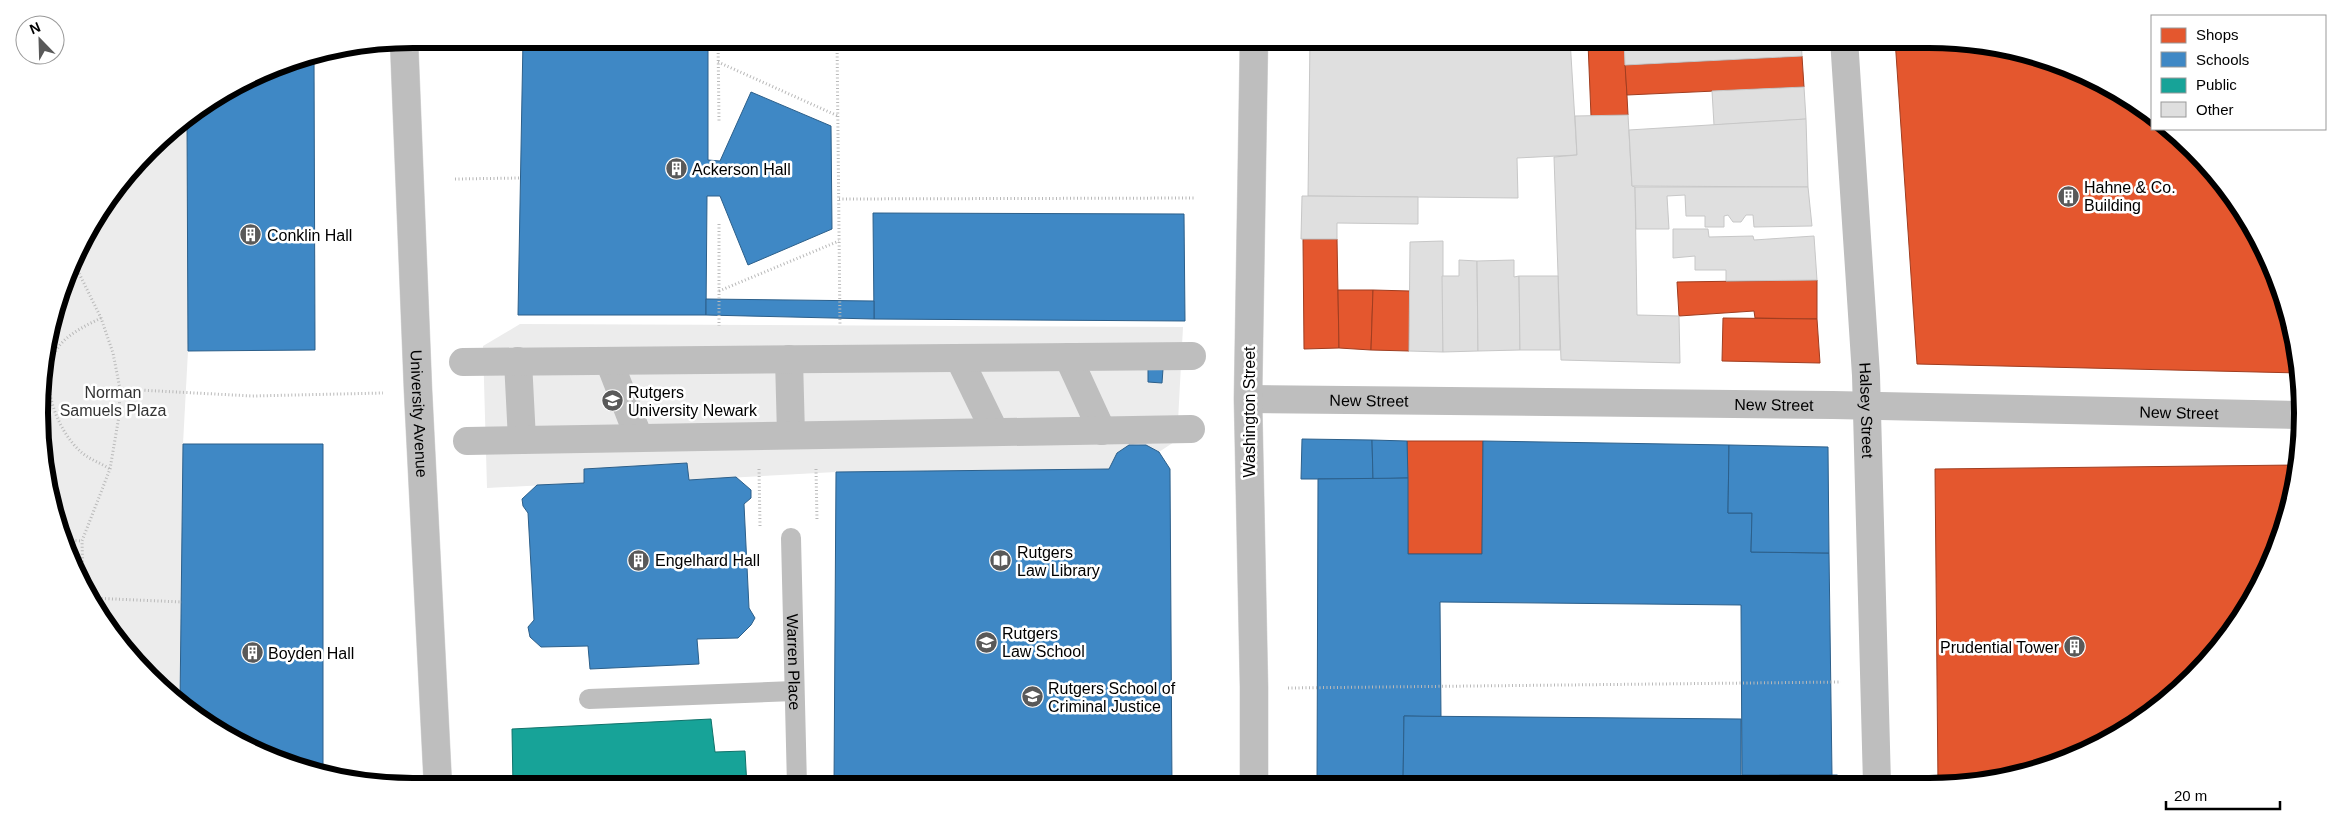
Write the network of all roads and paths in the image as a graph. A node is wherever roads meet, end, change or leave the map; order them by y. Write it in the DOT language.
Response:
graph roads {
  1 [pos="404,48"];
  2 [pos="718,48"];
  3 [pos="837,48"];
  4 [pos="1254,48"];
  5 [pos="1845,48"];
  6 [pos="718,62"];
  7 [pos="838,116"];
  8 [pos="719,121"];
  9 [pos="520,178"];
  10 [pos="455,179"];
  11 [pos="839,198"];
  12 [pos="1195,198"];
  13 [pos="719,224"];
  14 [pos="839,241"];
  15 [pos="77,269"];
  16 [pos="719,291"];
  17 [pos="101,318"];
  18 [pos="720,332"];
  19 [pos="1192,356"];
  20 [pos="1068,357"];
  21 [pos="959,358"];
  22 [pos="790,359"];
  23 [pos="840,359"];
  24 [pos="609,361"];
  25 [pos="463,362"];
  26 [pos="518,362"];
  27 [pos="51,367"];
  28 [pos="49,382"];
  29 [pos="120,389"];
  30 [pos="383,393"];
  31 [pos="1248,399"];
  32 [pos="1868,406"];
  33 [pos="2294,415"];
  34 [pos="1191,429"];
  35 [pos="1102,431"];
  36 [pos="995,432"];
  37 [pos="803,435"];
  38 [pos="758,436"];
  39 [pos="639,438"];
  40 [pos="467,440"];
  41 [pos="522,440"];
  42 [pos="110,468"];
  43 [pos="760,526"];
  44 [pos="817,526"];
  45 [pos="791,538"];
  46 [pos="71,540"];
  47 [pos="82,541"];
  48 [pos="83,570"];
  49 [pos="97,598"];
  50 [pos="182,602"];
  51 [pos="1874,682"];
  52 [pos="1254,688"];
  53 [pos="794,691"];
  54 [pos="589,699"];
  55 [pos="438,778"];
  56 [pos="797,778"];
  57 [pos="1254,778"];
  58 [pos="1877,778"];
  1 -- 55 [label="street, University Avenue"];
  2 -- 6 [label="path"];
  3 -- 7 [label="path"];
  4 -- 31 [label="street, Washington Street"];
  5 -- 32 [label="street, Halsey Street"];
  6 -- 7 [label="path"];
  6 -- 8 [label="path"];
  7 -- 11 [label="path"];
  9 -- 10 [label="path"];
  11 -- 12 [label="path"];
  11 -- 14 [label="path"];
  13 -- 16 [label="path"];
  14 -- 16 [label="path"];
  14 -- 23 [label="path"];
  15 -- 17 [label="path"];
  16 -- 18 [label="path"];
  17 -- 27 [label="path"];
  17 -- 29 [label="path"];
  19 -- 20 [label="street"];
  20 -- 21 [label="street"];
  20 -- 35 [label="street"];
  21 -- 23 [label="street"];
  21 -- 36 [label="street"];
  22 -- 23 [label="street"];
  22 -- 24 [label="street"];
  22 -- 37 [label="street"];
  24 -- 26 [label="street"];
  24 -- 39 [label="street"];
  25 -- 26 [label="street"];
  26 -- 41 [label="street"];
  28 -- 42 [label="path"];
  29 -- 30 [label="path"];
  29 -- 42 [label="path"];
  31 -- 32 [label="street, New Street"];
  31 -- 52 [label="street, Washington Street"];
  32 -- 33 [label="street, New Street"];
  32 -- 51 [label="street, Halsey Street"];
  34 -- 35 [label="street"];
  35 -- 36 [label="street"];
  36 -- 37 [label="street"];
  37 -- 38 [label="street"];
  37 -- 44 [label="path"];
  38 -- 39 [label="street"];
  38 -- 43 [label="path"];
  39 -- 41 [label="street"];
  40 -- 41 [label="street"];
  42 -- 47 [label="path"];
  45 -- 53 [label="lane, Warren Place"];
  46 -- 47 [label="path"];
  47 -- 48 [label="path"];
  49 -- 50 [label="path"];
  51 -- 52 [label="path"];
  51 -- 58 [label="street, Halsey Street"];
  52 -- 57 [label="street, Washington Street"];
  53 -- 54 [label="lane"];
  53 -- 56 [label="lane, Warren Place"];
}
